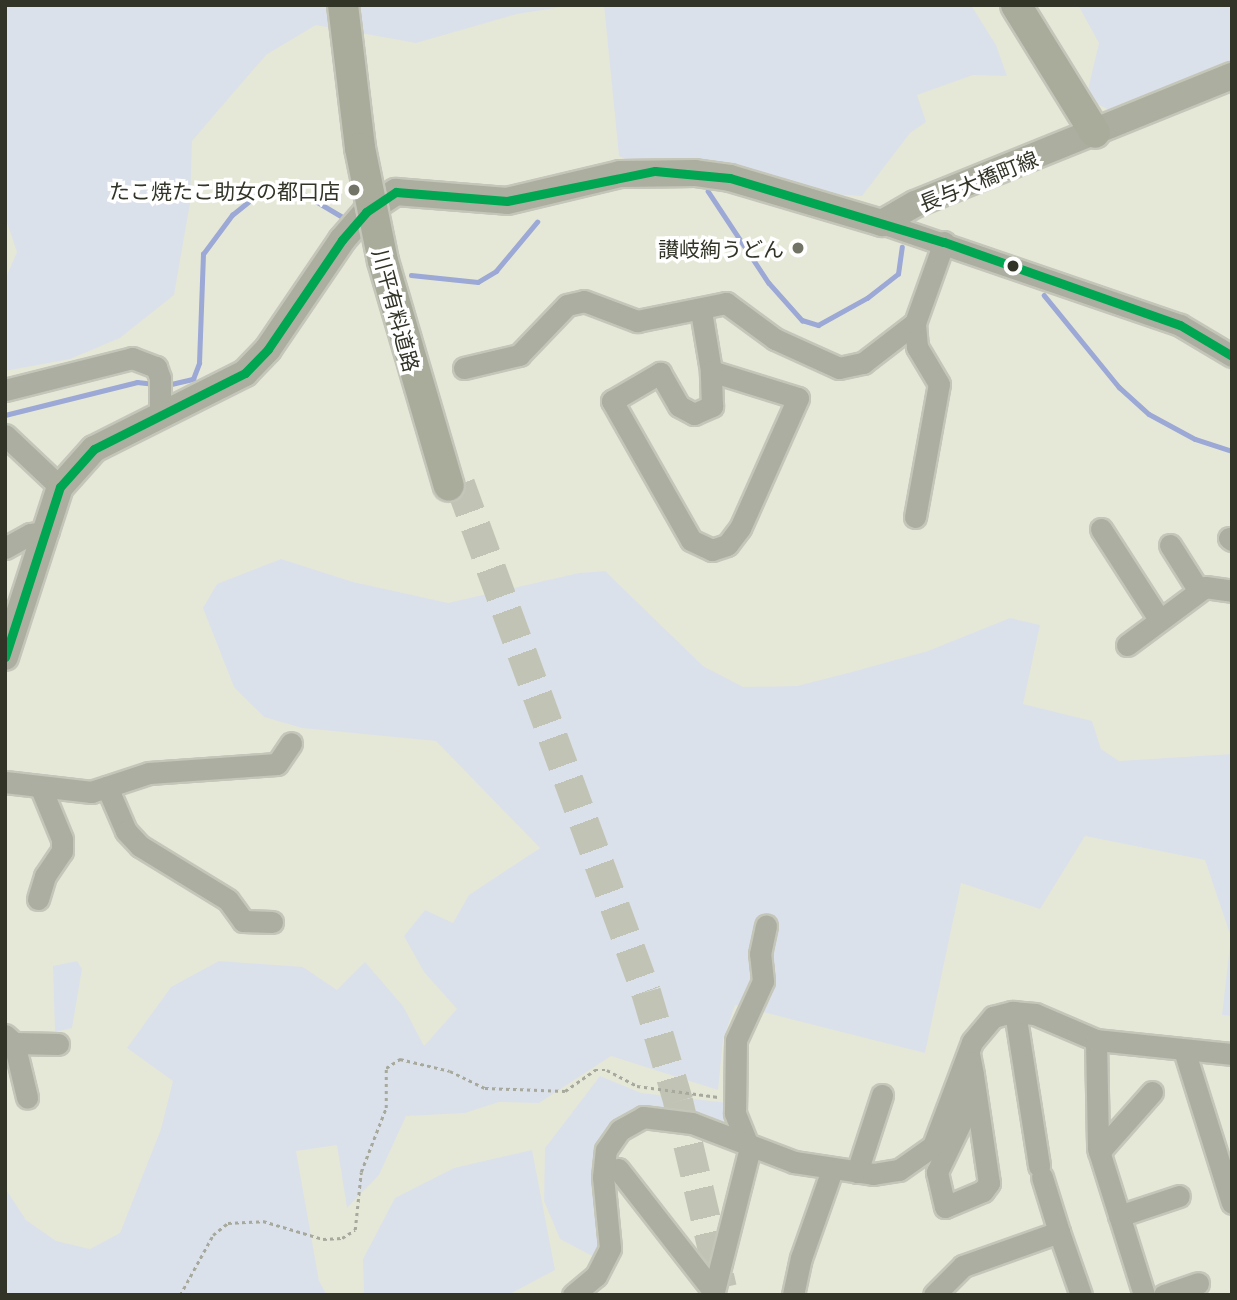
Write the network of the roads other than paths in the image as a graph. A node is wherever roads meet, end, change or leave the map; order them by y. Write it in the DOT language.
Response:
graph roads {
  1 [pos="1016,5"];
  2 [pos="348,11"];
  3 [pos="1232,76"];
  4 [pos="1095,133"];
  5 [pos="883,223"];
  6 [pos="944,242"];
  7 [pos="701,311"];
  8 [pos="915,323"];
  9 [pos="1232,356"];
  10 [pos="464,368"];
  11 [pos="711,371"];
  12 [pos="5,390"];
  13 [pos="160,396"];
  14 [pos="5,435"];
  15 [pos="455,485"];
  16 [pos="60,487"];
  17 [pos="915,517"];
  18 [pos="1101,529"];
  19 [pos="48,531"];
  20 [pos="1170,545"];
  21 [pos="5,548"];
  22 [pos="1199,591"];
  23 [pos="1232,591"];
  24 [pos="1159,619"];
  25 [pos="1127,645"];
  26 [pos="5,657"];
  27 [pos="290,743"];
  28 [pos="5,782"];
  29 [pos="41,788"];
  30 [pos="107,788"];
  31 [pos="38,899"];
  32 [pos="271,922"];
  33 [pos="766,926"];
  34 [pos="1015,1012"];
  35 [pos="10,1039"];
  36 [pos="1096,1040"];
  37 [pos="58,1044"];
  38 [pos="1184,1050"];
  39 [pos="968,1052"];
  40 [pos="1232,1054"];
  41 [pos="1152,1092"];
  42 [pos="975,1093"];
  43 [pos="882,1095"];
  44 [pos="27,1097"];
  45 [pos="749,1148"];
  46 [pos="1099,1152"];
  47 [pos="618,1169"];
  48 [pos="832,1170"];
  49 [pos="857,1172"];
  50 [pos="1179,1196"];
  51 [pos="1232,1203"];
  52 [pos="1119,1216"];
  53 [pos="1059,1232"];
  54 [pos="1198,1283"];
  55 [pos="713,1293"];
  56 [pos="573,1295"];
  57 [pos="793,1295"];
  58 [pos="934,1295"];
  59 [pos="1081,1295"];
  60 [pos="1144,1295"];
  61 [pos="1164,1295"];
  1 -- 4 [label="highway"];
  2 -- 15 [label="highway, 川平有料道路"];
  3 -- 4 [label="main road, 長与大橋町線"];
  4 -- 5 [label="main road, 長与大橋町線"];
  5 -- 6 [label="street"];
  5 -- 13 [label="main road"];
  6 -- 8 [label="street"];
  6 -- 9 [label="street"];
  7 -- 8 [label="street"];
  7 -- 10 [label="street"];
  7 -- 11 [label="street"];
  8 -- 17 [label="street"];
  11 -- 11 [label="street"];
  12 -- 13 [label="street"];
  13 -- 16 [label="main road"];
  14 -- 16 [label="street"];
  16 -- 19 [label="main road"];
  18 -- 24 [label="street"];
  19 -- 21 [label="street"];
  19 -- 26 [label="main road"];
  20 -- 22 [label="street"];
  22 -- 23 [label="street"];
  22 -- 24 [label="street"];
  24 -- 25 [label="street"];
  27 -- 30 [label="street"];
  28 -- 29 [label="street"];
  29 -- 30 [label="street"];
  29 -- 31 [label="street"];
  30 -- 32 [label="street"];
  33 -- 45 [label="street"];
  34 -- 36 [label="street"];
  34 -- 39 [label="street"];
  34 -- 53 [label="street"];
  35 -- 37 [label="street"];
  35 -- 44 [label="street"];
  36 -- 38 [label="street"];
  36 -- 46 [label="street"];
  38 -- 40 [label="street"];
  38 -- 51 [label="street"];
  39 -- 42 [label="street"];
  39 -- 49 [label="street"];
  41 -- 46 [label="street"];
  42 -- 42 [label="street"];
  43 -- 49 [label="street"];
  45 -- 48 [label="street"];
  45 -- 55 [label="street"];
  45 -- 56 [label="street"];
  46 -- 52 [label="street"];
  47 -- 55 [label="street"];
  48 -- 49 [label="street"];
  48 -- 57 [label="street"];
  50 -- 52 [label="street"];
  52 -- 60 [label="street"];
  53 -- 58 [label="street"];
  53 -- 59 [label="street"];
  54 -- 61 [label="street"];
}
